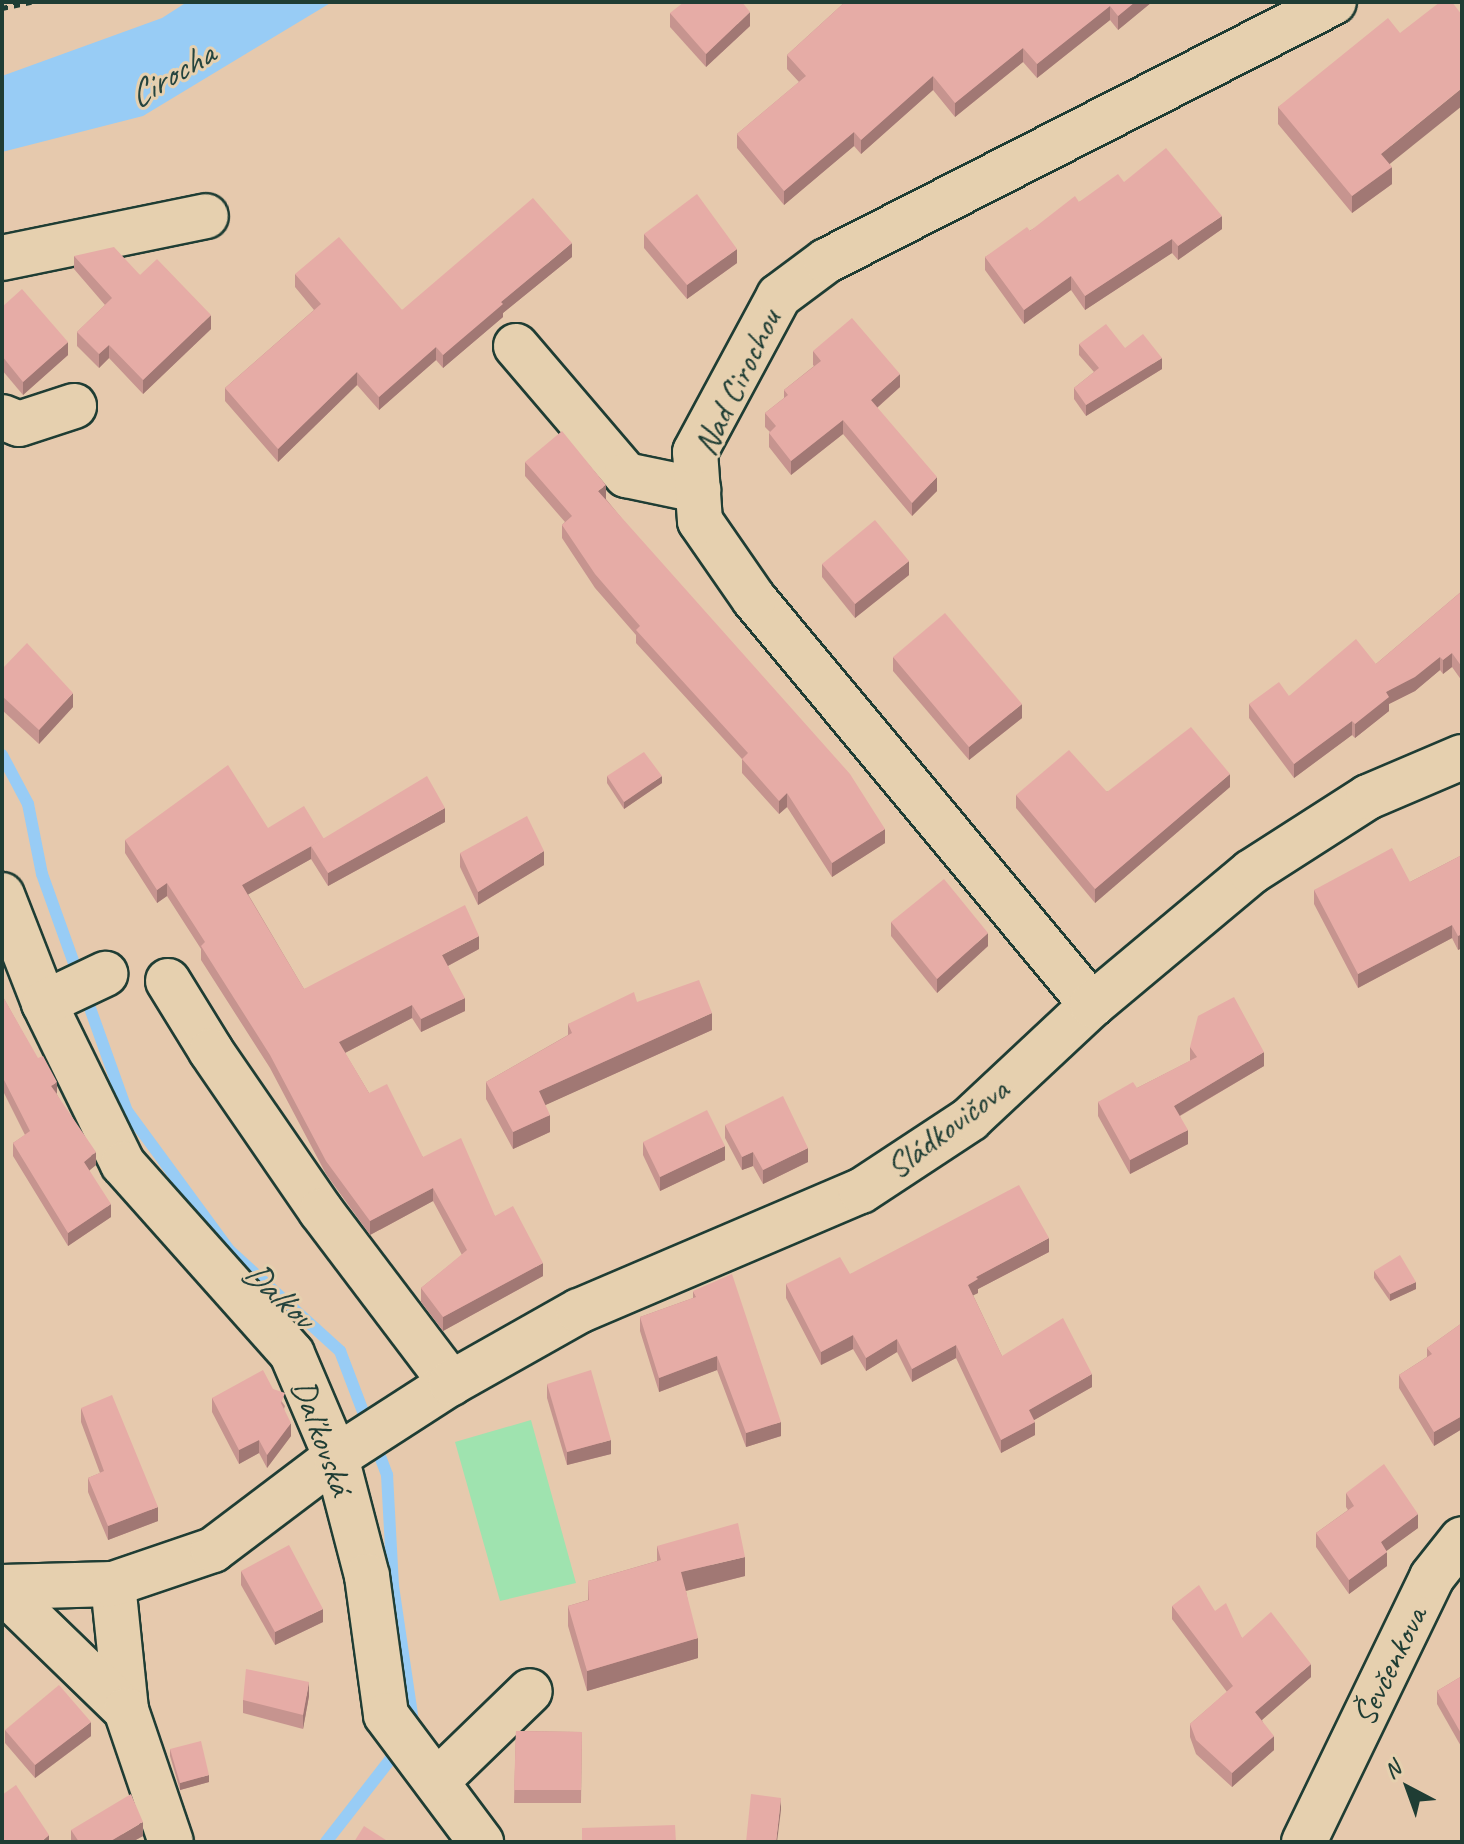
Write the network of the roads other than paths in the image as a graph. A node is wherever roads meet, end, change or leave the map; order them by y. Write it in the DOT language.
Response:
graph roads {
  1 [pos="1334,2"];
  2 [pos="206,216"];
  3 [pos="2,258"];
  4 [pos="516,346"];
  5 [pos="74,406"];
  6 [pos="2,417"];
  7 [pos="698,490"];
  8 [pos="1462,757"];
  9 [pos="2,895"];
  10 [pos="105,974"];
  11 [pos="168,981"];
  12 [pos="54,998"];
  13 [pos="1092,1005"];
  14 [pos="451,1383"];
  15 [pos="358,1443"];
  16 [pos="1462,1539"];
  17 [pos="113,1584"];
  18 [pos="2,1589"];
  19 [pos="530,1691"];
  20 [pos="126,1710"];
  21 [pos="428,1770"];
  22 [pos="171,1842"];
  23 [pos="481,1842"];
  24 [pos="1304,1842"];
  1 -- 7 [label="street, Nad Cirochou"];
  2 -- 3 [label="street"];
  4 -- 7 [label="street"];
  5 -- 6 [label="street"];
  7 -- 13 [label="street, Nad Cirochou"];
  8 -- 13 [label="street, Sládkovičova"];
  9 -- 12 [label="street, Daľkovská"];
  10 -- 12 [label="street"];
  11 -- 14 [label="street"];
  12 -- 15 [label="street, Daľkovská"];
  13 -- 14 [label="street, Sládkovičova"];
  14 -- 15 [label="street, Sládkovičova"];
  15 -- 17 [label="street, Sládkovičova"];
  15 -- 21 [label="street, Daľkovská"];
  16 -- 24 [label="street, Ševčenkova"];
  17 -- 18 [label="street, Sládkovičova"];
  17 -- 20 [label="street"];
  18 -- 20 [label="street"];
  19 -- 21 [label="street"];
  20 -- 22 [label="street"];
  21 -- 23 [label="street, Daľkovská"];
}
